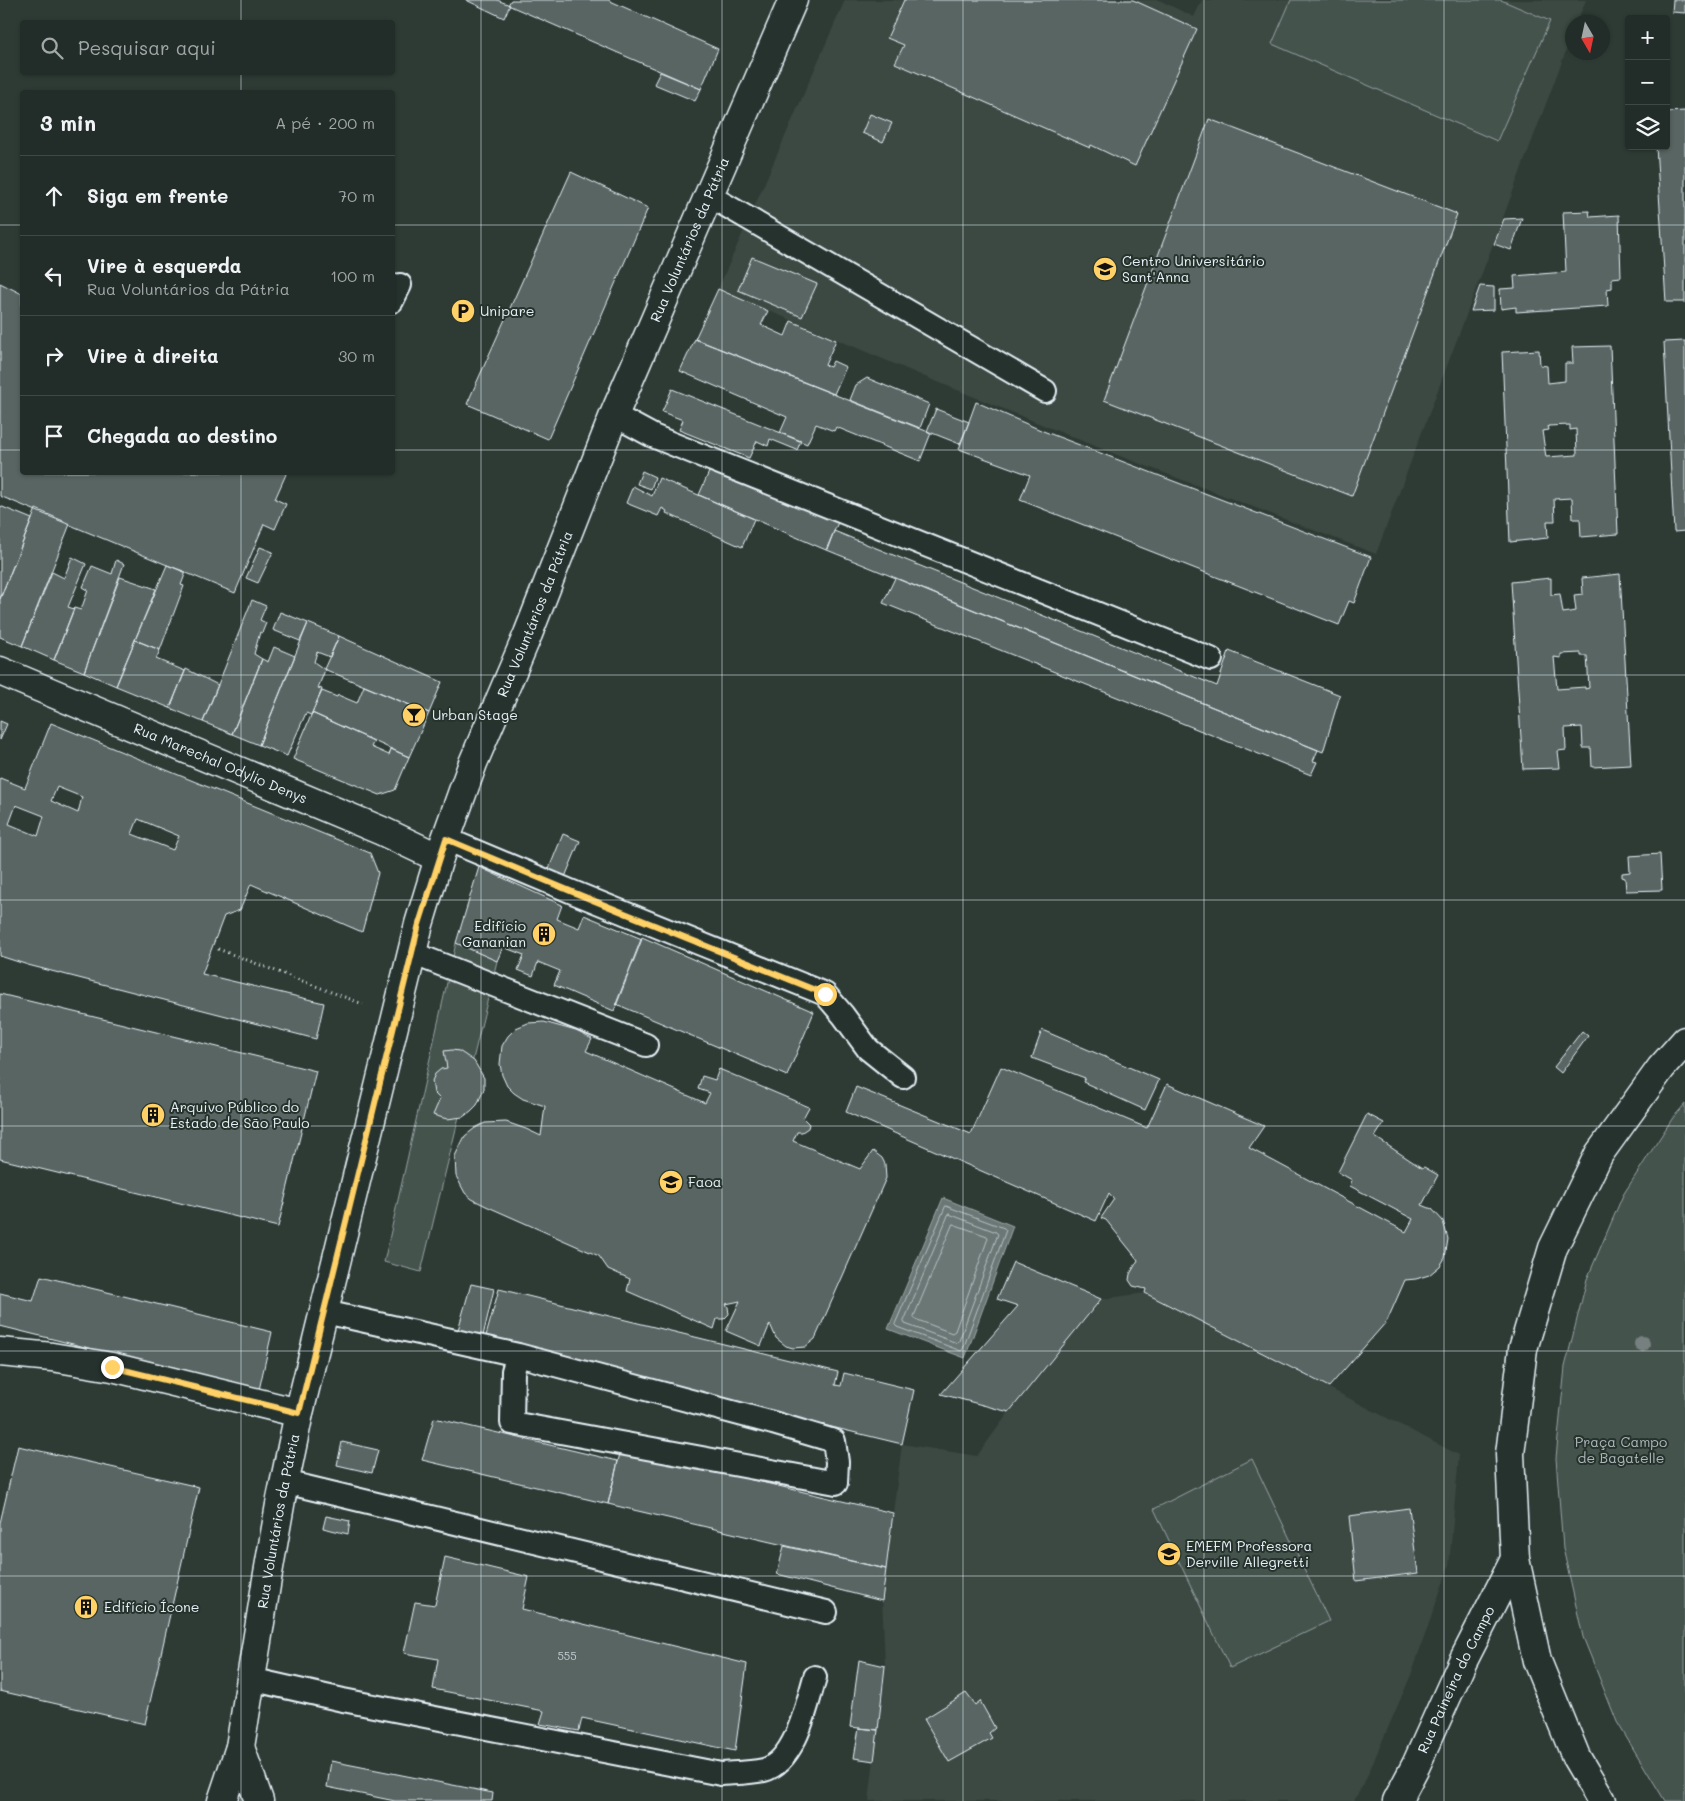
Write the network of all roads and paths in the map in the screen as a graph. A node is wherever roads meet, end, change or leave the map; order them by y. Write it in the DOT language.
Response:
graph roads {
  1 [pos="793,0"];
  2 [pos="708,195"];
  3 [pos="1045,391"];
  4 [pos="614,415"];
  5 [pos="1211,659"];
  6 [pos="0,671"];
  7 [pos="443,848"];
  8 [pos="218,949"];
  9 [pos="412,953"];
  10 [pos="396,1017"];
  11 [pos="1685,1041"];
  12 [pos="646,1045"];
  13 [pos="903,1077"];
  14 [pos="325,1312"];
  15 [pos="0,1352"];
  16 [pos="518,1355"];
  17 [pos="299,1413"];
  18 [pos="285,1482"];
  19 [pos="1515,1559"];
  20 [pos="826,1612"];
  21 [pos="815,1677"];
  22 [pos="250,1680"];
  23 [pos="240,1747"];
  24 [pos="222,1801"];
  25 [pos="259,1801"];
  26 [pos="1397,1801"];
  27 [pos="1602,1801"];
  1 -- 2 [label="main road, Rua Voluntários da Pátria"];
  2 -- 3 [label="lane"];
  2 -- 4 [label="main road, Rua Voluntários da Pátria"];
  4 -- 5 [label="lane"];
  4 -- 7 [label="main road, Rua Voluntários da Pátria"];
  6 -- 7 [label="main road, Rua Marechal Odylio Denys"];
  7 -- 9 [label="main road, Rua Voluntários da Pátria"];
  7 -- 13 [label="lane"];
  8 -- 10 [label="path"];
  9 -- 10 [label="main road, Rua Voluntários da Pátria"];
  9 -- 12 [label="lane"];
  10 -- 14 [label="main road, Rua Voluntários da Pátria"];
  11 -- 19 [label="main road"];
  14 -- 16 [label="lane"];
  14 -- 17 [label="main road, Rua Voluntários da Pátria"];
  15 -- 17 [label="main road"];
  16 -- 16 [label="lane"];
  17 -- 18 [label="main road, Rua Voluntários da Pátria"];
  18 -- 20 [label="lane"];
  18 -- 22 [label="main road, Rua Voluntários da Pátria"];
  19 -- 26 [label="main road, Rua Paineira do Campo"];
  19 -- 27 [label="main road"];
  21 -- 22 [label="lane"];
  22 -- 23 [label="main road, Rua Voluntários da Pátria"];
  23 -- 24 [label="main road, Rua Voluntários da Pátria"];
  23 -- 25 [label="main road, Rua Voluntários da Pátria"];
}
